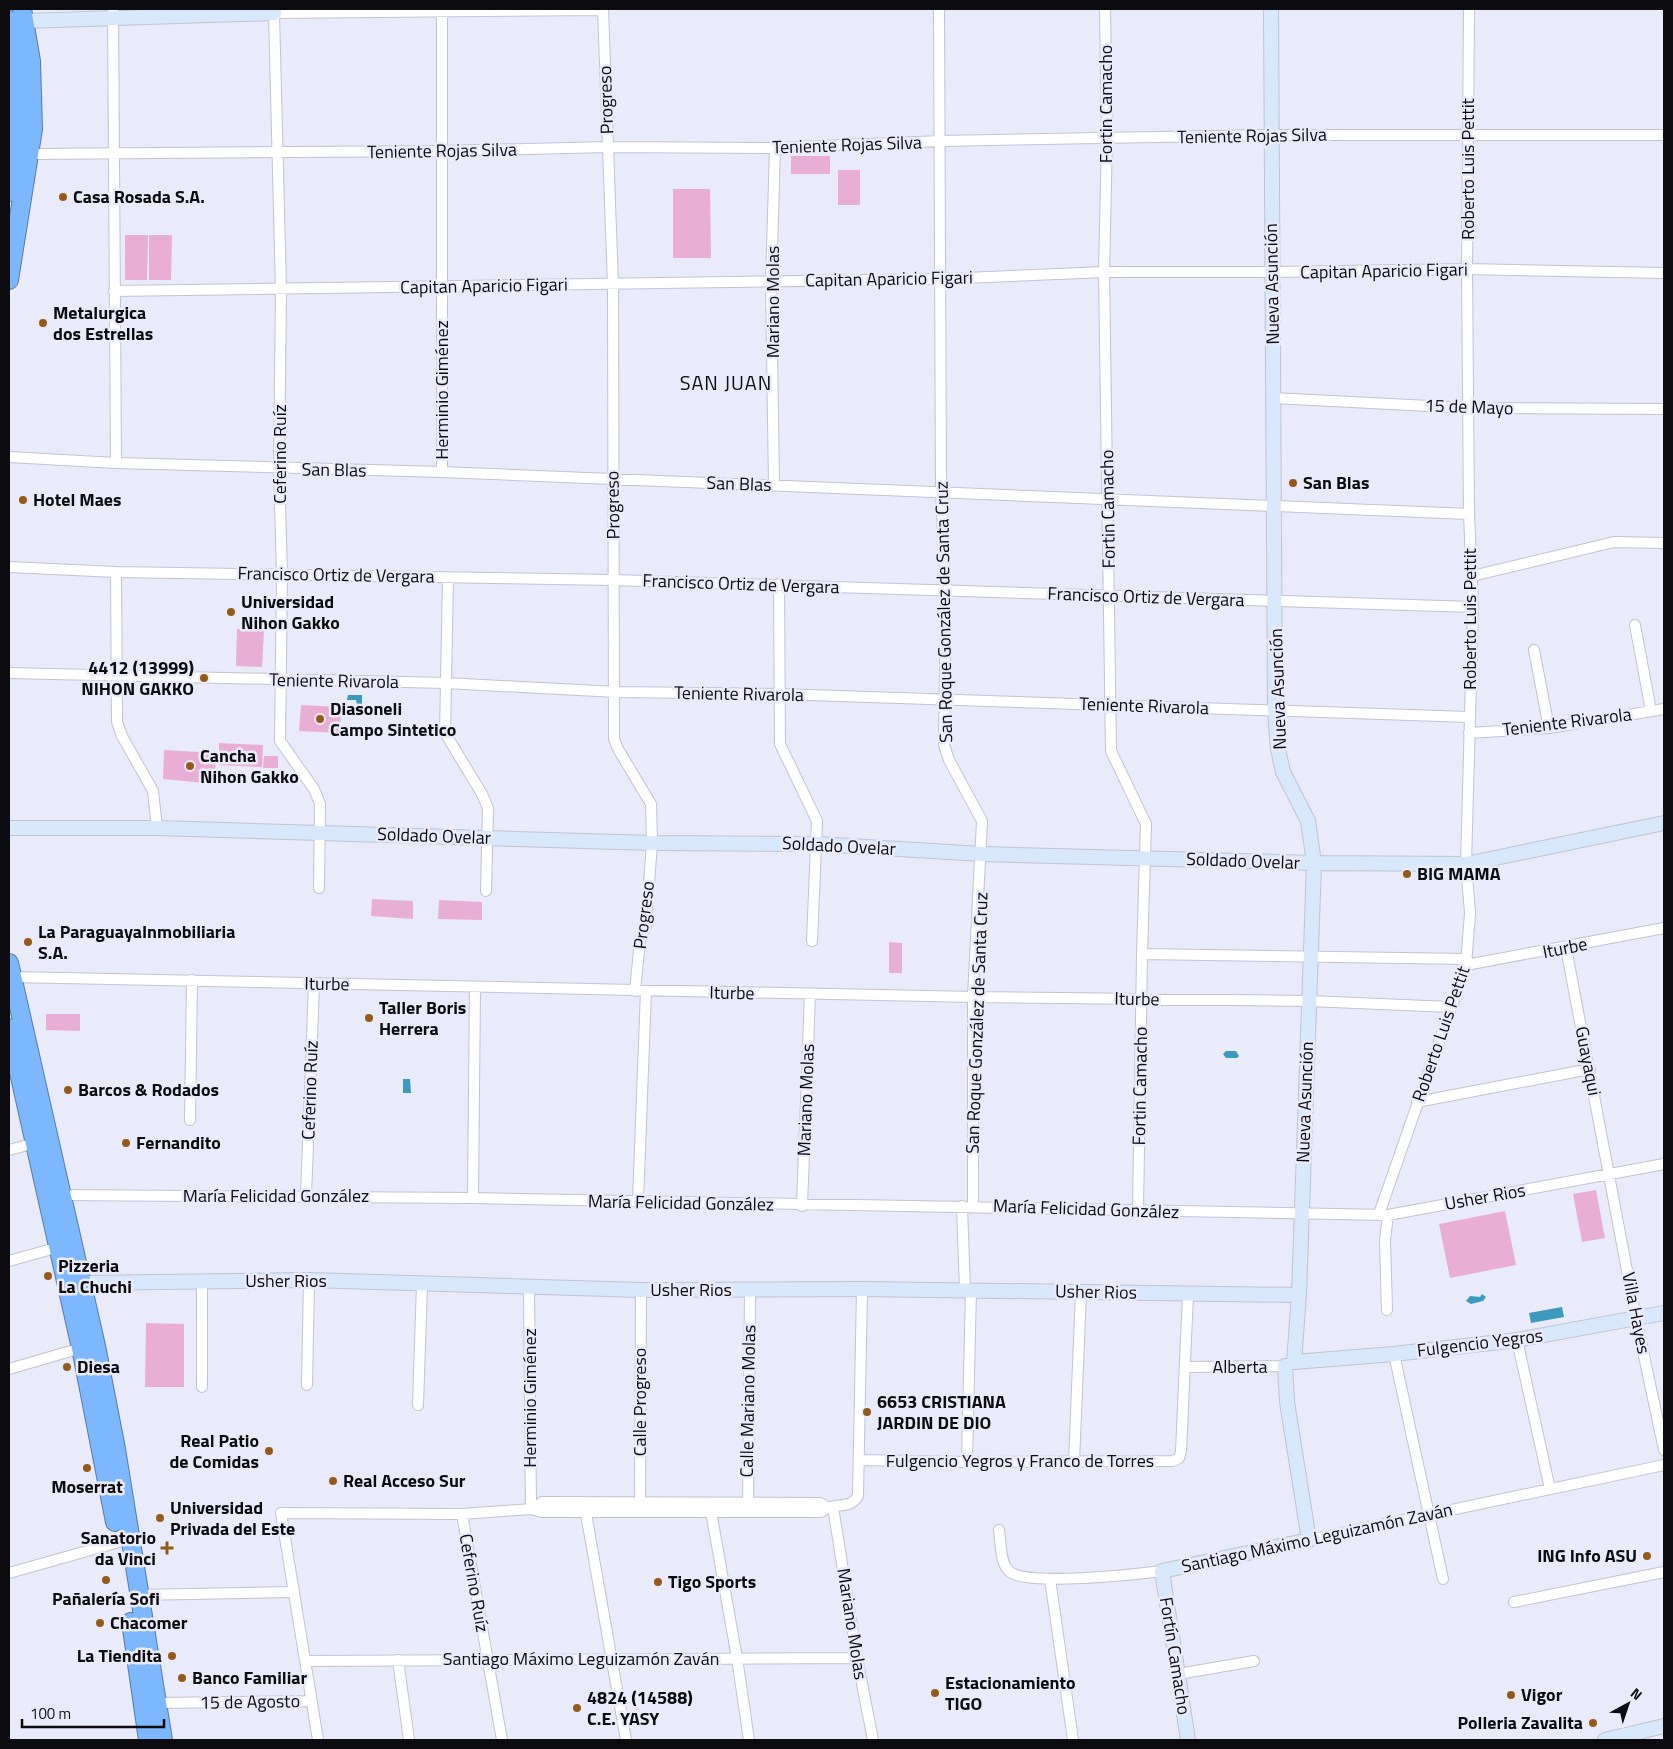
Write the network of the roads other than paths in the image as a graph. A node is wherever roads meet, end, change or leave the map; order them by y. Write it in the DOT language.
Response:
graph roads {
  1 [pos="938,9"];
  2 [pos="1106,9"];
  3 [pos="1271,9"];
  4 [pos="1469,9"];
  5 [pos="442,10"];
  6 [pos="603,10"];
  7 [pos="274,11"];
  8 [pos="113,13"];
  9 [pos="19,17"];
  10 [pos="14,100"];
  11 [pos="1270,135"];
  12 [pos="1468,135"];
  13 [pos="1664,135"];
  14 [pos="1107,139"];
  15 [pos="940,141"];
  16 [pos="607,147"];
  17 [pos="775,148"];
  18 [pos="442,151"];
  19 [pos="276,153"];
  20 [pos="29,154"];
  21 [pos="113,154"];
  22 [pos="9,192"];
  23 [pos="1468,269"];
  24 [pos="1104,272"];
  25 [pos="1272,272"];
  26 [pos="1664,273"];
  27 [pos="940,279"];
  28 [pos="9,280"];
  29 [pos="772,282"];
  30 [pos="613,285"];
  31 [pos="443,287"];
  32 [pos="281,290"];
  33 [pos="114,291"];
  34 [pos="1274,398"];
  35 [pos="1469,408"];
  36 [pos="1664,409"];
  37 [pos="9,457"];
  38 [pos="116,463"];
  39 [pos="279,469"];
  40 [pos="442,472"];
  41 [pos="612,480"];
  42 [pos="774,485"];
  43 [pos="941,492"];
  44 [pos="1107,498"];
  45 [pos="1274,507"];
  46 [pos="1469,514"];
  47 [pos="1664,543"];
  48 [pos="9,567"];
  49 [pos="116,572"];
  50 [pos="282,574"];
  51 [pos="1472,576"];
  52 [pos="448,578"];
  53 [pos="614,580"];
  54 [pos="778,584"];
  55 [pos="946,592"];
  56 [pos="1110,596"];
  57 [pos="1275,601"];
  58 [pos="1473,607"];
  59 [pos="1635,625"];
  60 [pos="1534,650"];
  61 [pos="9,673"];
  62 [pos="117,676"];
  63 [pos="279,681"];
  64 [pos="446,683"];
  65 [pos="616,692"];
  66 [pos="779,694"];
  67 [pos="943,700"];
  68 [pos="1111,704"];
  69 [pos="1664,709"];
  70 [pos="1275,711"];
  71 [pos="1651,711"];
  72 [pos="1469,717"];
  73 [pos="1548,728"];
  74 [pos="1469,733"];
  75 [pos="1664,823"];
  76 [pos="9,828"];
  77 [pos="157,828"];
  78 [pos="320,832"];
  79 [pos="487,838"];
  80 [pos="652,843"];
  81 [pos="817,844"];
  82 [pos="982,854"];
  83 [pos="1146,858"];
  84 [pos="1314,863"];
  85 [pos="1466,864"];
  86 [pos="319,888"];
  87 [pos="486,891"];
  88 [pos="1664,931"];
  89 [pos="812,941"];
  90 [pos="1566,948"];
  91 [pos="1142,954"];
  92 [pos="1310,958"];
  93 [pos="1467,962"];
  94 [pos="10,970"];
  95 [pos="192,980"];
  96 [pos="314,984"];
  97 [pos="475,988"];
  98 [pos="640,991"];
  99 [pos="810,994"];
  100 [pos="974,997"];
  101 [pos="1141,999"];
  102 [pos="1309,1001"];
  103 [pos="1451,1007"];
  104 [pos="9,1028"];
  105 [pos="1590,1069"];
  106 [pos="1417,1102"];
  107 [pos="190,1120"];
  108 [pos="35,1143"];
  109 [pos="9,1150"];
  110 [pos="1664,1164"];
  111 [pos="1610,1174"];
  112 [pos="62,1195"];
  113 [pos="306,1196"];
  114 [pos="473,1198"];
  115 [pos="638,1201"];
  116 [pos="802,1206"];
  117 [pos="962,1206"];
  118 [pos="973,1206"];
  119 [pos="1138,1211"];
  120 [pos="1383,1214"];
  121 [pos="1301,1215"];
  122 [pos="59,1247"];
  123 [pos="9,1261"];
  124 [pos="309,1280"];
  125 [pos="202,1281"];
  126 [pos="83,1283"];
  127 [pos="422,1284"];
  128 [pos="529,1287"];
  129 [pos="862,1289"];
  130 [pos="641,1290"];
  131 [pos="750,1290"];
  132 [pos="968,1290"];
  133 [pos="1081,1292"];
  134 [pos="1188,1295"];
  135 [pos="1299,1295"];
  136 [pos="1388,1310"];
  137 [pos="1664,1313"];
  138 [pos="1636,1318"];
  139 [pos="1517,1340"];
  140 [pos="81,1348"];
  141 [pos="1394,1354"];
  142 [pos="1290,1364"];
  143 [pos="1185,1367"];
  144 [pos="9,1369"];
  145 [pos="307,1385"];
  146 [pos="202,1386"];
  147 [pos="418,1405"];
  148 [pos="1664,1450"];
  149 [pos="860,1460"];
  150 [pos="967,1462"];
  151 [pos="1074,1462"];
  152 [pos="1664,1465"];
  153 [pos="1550,1489"];
  154 [pos="831,1507"];
  155 [pos="585,1508"];
  156 [pos="640,1508"];
  157 [pos="710,1508"];
  158 [pos="748,1508"];
  159 [pos="533,1509"];
  160 [pos="462,1514"];
  161 [pos="1428,1514"];
  162 [pos="999,1530"];
  163 [pos="1308,1540"];
  164 [pos="119,1542"];
  165 [pos="1162,1571"];
  166 [pos="1664,1572"];
  167 [pos="9,1573"];
  168 [pos="1050,1579"];
  169 [pos="1443,1579"];
  170 [pos="293,1592"];
  171 [pos="138,1595"];
  172 [pos="1514,1602"];
  173 [pos="737,1658"];
  174 [pos="857,1658"];
  175 [pos="398,1660"];
  176 [pos="613,1660"];
  177 [pos="305,1661"];
  178 [pos="489,1661"];
  179 [pos="1254,1661"];
  180 [pos="1178,1674"];
  181 [pos="312,1700"];
  182 [pos="157,1703"];
  183 [pos="1664,1726"];
  184 [pos="148,1740"];
  185 [pos="163,1740"];
  186 [pos="318,1740"];
  187 [pos="409,1740"];
  188 [pos="502,1740"];
  189 [pos="626,1740"];
  190 [pos="749,1740"];
  191 [pos="873,1740"];
  192 [pos="1073,1740"];
  193 [pos="1188,1740"];
  194 [pos="1609,1740"];
  1 -- 15 [label="street, San Roque González de Santa Cruz"];
  2 -- 14 [label="street, Fortin Camacho"];
  3 -- 11 [label="street, Nueva Asunción"];
  4 -- 12 [label="street, Roberto Luis Pettit"];
  5 -- 6 [label="street"];
  5 -- 7 [label="street"];
  5 -- 18 [label="street, Herminio Giménez"];
  6 -- 16 [label="street, Progreso"];
  7 -- 8 [label="street"];
  7 -- 19 [label="street, Ceferino Ruíz"];
  8 -- 9 [label="street"];
  8 -- 21 [label="street"];
  9 -- 10 [label="highway"];
  9 -- 20 [label="highway"];
  10 -- 22 [label="highway"];
  11 -- 12 [label="street, Teniente Rojas Silva"];
  11 -- 14 [label="street, Teniente Rojas Silva"];
  11 -- 25 [label="street, Nueva Asunción"];
  12 -- 13 [label="street, Teniente Rojas Silva"];
  12 -- 23 [label="street, Roberto Luis Pettit"];
  14 -- 15 [label="street, Teniente Rojas Silva"];
  14 -- 24 [label="street, Fortin Camacho"];
  15 -- 17 [label="street, Teniente Rojas Silva"];
  15 -- 27 [label="street, San Roque González de Santa Cruz"];
  16 -- 17 [label="street, Teniente Rojas Silva"];
  16 -- 18 [label="street, Teniente Rojas Silva"];
  16 -- 30 [label="street, Progreso"];
  17 -- 29 [label="street, Mariano Molas"];
  18 -- 19 [label="street, Teniente Rojas Silva"];
  18 -- 31 [label="street, Herminio Giménez"];
  19 -- 21 [label="street, Teniente Rojas Silva"];
  19 -- 32 [label="street, Ceferino Ruíz"];
  20 -- 21 [label="street, Teniente Rojas Silva"];
  20 -- 28 [label="highway"];
  21 -- 33 [label="street"];
  23 -- 25 [label="street, Capitan Aparicio Figari"];
  23 -- 26 [label="street, Capitan Aparicio Figari"];
  23 -- 35 [label="street, Roberto Luis Pettit"];
  24 -- 25 [label="street, Capitan Aparicio Figari"];
  24 -- 27 [label="street, Capitan Aparicio Figari"];
  24 -- 44 [label="street, Fortin Camacho"];
  25 -- 34 [label="street, Nueva Asunción"];
  27 -- 29 [label="street, Capitan Aparicio Figari"];
  27 -- 43 [label="street, San Roque González de Santa Cruz"];
  29 -- 30 [label="street, Capitan Aparicio Figari"];
  29 -- 42 [label="street, Mariano Molas"];
  30 -- 31 [label="street, Capitan Aparicio Figari"];
  30 -- 41 [label="street, Progreso"];
  31 -- 32 [label="street, Capitan Aparicio Figari"];
  31 -- 40 [label="street, Herminio Giménez"];
  32 -- 33 [label="street, Capitan Aparicio Figari"];
  32 -- 39 [label="street, Ceferino Ruíz"];
  33 -- 38 [label="street"];
  34 -- 35 [label="street, 15 de Mayo"];
  34 -- 45 [label="street, Nueva Asunción"];
  35 -- 36 [label="street, 15 de Mayo"];
  35 -- 46 [label="street, Roberto Luis Pettit"];
  37 -- 38 [label="street, San Blas"];
  38 -- 39 [label="street, San Blas"];
  39 -- 40 [label="street, San Blas"];
  39 -- 50 [label="street, Ceferino Ruíz"];
  40 -- 41 [label="street, San Blas"];
  41 -- 42 [label="street, San Blas"];
  41 -- 53 [label="street, Progreso"];
  42 -- 43 [label="street, San Blas"];
  43 -- 44 [label="street, San Blas"];
  43 -- 55 [label="street, San Roque González de Santa Cruz"];
  44 -- 45 [label="street, San Blas"];
  44 -- 56 [label="street, Fortin Camacho"];
  45 -- 46 [label="street, San Blas"];
  45 -- 57 [label="street, Nueva Asunción"];
  46 -- 51 [label="street, Roberto Luis Pettit"];
  47 -- 51 [label="street"];
  48 -- 49 [label="street, Francisco Ortiz de Vergara"];
  49 -- 50 [label="street, Francisco Ortiz de Vergara"];
  49 -- 62 [label="street"];
  50 -- 52 [label="street, Francisco Ortiz de Vergara"];
  50 -- 63 [label="street, Ceferino Ruíz"];
  51 -- 58 [label="street, Roberto Luis Pettit"];
  52 -- 53 [label="street, Francisco Ortiz de Vergara"];
  52 -- 64 [label="street"];
  53 -- 54 [label="street, Francisco Ortiz de Vergara"];
  53 -- 65 [label="street, Progreso"];
  54 -- 55 [label="street, Francisco Ortiz de Vergara"];
  54 -- 66 [label="street"];
  55 -- 56 [label="street, Francisco Ortiz de Vergara"];
  55 -- 67 [label="street, San Roque González de Santa Cruz"];
  56 -- 57 [label="street, Francisco Ortiz de Vergara"];
  56 -- 68 [label="street, Fortin Camacho"];
  57 -- 58 [label="street, Francisco Ortiz de Vergara"];
  57 -- 70 [label="street, Nueva Asunción"];
  58 -- 72 [label="street, Roberto Luis Pettit"];
  59 -- 71 [label="street"];
  60 -- 73 [label="street"];
  61 -- 62 [label="street, Teniente Rivarola"];
  62 -- 63 [label="street, Teniente Rivarola"];
  62 -- 77 [label="street"];
  63 -- 64 [label="street, Teniente Rivarola"];
  63 -- 78 [label="street, Ceferino Ruíz"];
  64 -- 65 [label="street, Teniente Rivarola"];
  64 -- 79 [label="street"];
  65 -- 66 [label="street, Teniente Rivarola"];
  65 -- 80 [label="street, Progreso"];
  66 -- 67 [label="street, Teniente Rivarola"];
  66 -- 81 [label="street"];
  67 -- 68 [label="street, Teniente Rivarola"];
  67 -- 82 [label="street, San Roque González de Santa Cruz"];
  68 -- 70 [label="street, Teniente Rivarola"];
  68 -- 83 [label="street, Fortin Camacho"];
  69 -- 71 [label="street, Teniente Rivarola"];
  70 -- 72 [label="street, Teniente Rivarola"];
  70 -- 84 [label="street, Nueva Asunción"];
  71 -- 73 [label="street, Teniente Rivarola"];
  72 -- 74 [label="street, Roberto Luis Pettit"];
  73 -- 74 [label="street, Teniente Rivarola"];
  74 -- 85 [label="street, Roberto Luis Pettit"];
  75 -- 85 [label="street, Soldado Ovelar"];
  76 -- 77 [label="street, Soldado Ovelar"];
  77 -- 78 [label="street, Soldado Ovelar"];
  78 -- 79 [label="street, Soldado Ovelar"];
  78 -- 86 [label="street, Ceferino Ruíz"];
  79 -- 80 [label="street, Soldado Ovelar"];
  79 -- 87 [label="street"];
  80 -- 81 [label="street, Soldado Ovelar"];
  80 -- 98 [label="street, Progreso"];
  81 -- 82 [label="street, Soldado Ovelar"];
  81 -- 89 [label="street"];
  82 -- 83 [label="street, Soldado Ovelar"];
  82 -- 100 [label="street, San Roque González de Santa Cruz"];
  83 -- 84 [label="street, Soldado Ovelar"];
  83 -- 91 [label="street, Fortin Camacho"];
  84 -- 85 [label="street, Soldado Ovelar"];
  84 -- 92 [label="street, Nueva Asunción"];
  85 -- 93 [label="street, Roberto Luis Pettit"];
  88 -- 90 [label="street, Iturbe"];
  90 -- 93 [label="street, Iturbe"];
  90 -- 105 [label="street, Guayaqui"];
  91 -- 92 [label="street, Iturbe"];
  91 -- 101 [label="street, Fortin Camacho"];
  92 -- 93 [label="street, Iturbe"];
  92 -- 102 [label="street, Nueva Asunción"];
  93 -- 103 [label="street, Roberto Luis Pettit"];
  94 -- 95 [label="street, Iturbe"];
  94 -- 112 [label="highway"];
  95 -- 96 [label="street, Iturbe"];
  95 -- 107 [label="street"];
  96 -- 97 [label="street, Iturbe"];
  96 -- 113 [label="street, Ceferino Ruíz"];
  97 -- 98 [label="street, Iturbe"];
  97 -- 114 [label="street"];
  98 -- 99 [label="street, Iturbe"];
  98 -- 115 [label="street, Progreso"];
  99 -- 100 [label="street, Iturbe"];
  99 -- 116 [label="street, Mariano Molas"];
  100 -- 101 [label="street, Iturbe"];
  100 -- 118 [label="street, San Roque González de Santa Cruz"];
  101 -- 102 [label="street, Iturbe"];
  101 -- 119 [label="street, Fortin Camacho"];
  102 -- 103 [label="street, Iturbe"];
  102 -- 121 [label="street, Nueva Asunción"];
  103 -- 106 [label="street, Roberto Luis Pettit"];
  104 -- 108 [label="highway"];
  105 -- 106 [label="street"];
  105 -- 111 [label="street, Guayaqui"];
  106 -- 120 [label="street, Roberto Luis Pettit"];
  108 -- 109 [label="street"];
  108 -- 122 [label="highway"];
  110 -- 111 [label="street, Usher Rios"];
  111 -- 120 [label="street, Usher Rios"];
  111 -- 138 [label="street, Villa Hayes"];
  112 -- 113 [label="street, María Felicidad González"];
  112 -- 126 [label="highway"];
  113 -- 114 [label="street, María Felicidad González"];
  114 -- 115 [label="street, María Felicidad González"];
  115 -- 116 [label="street, María Felicidad González"];
  116 -- 117 [label="street, María Felicidad González"];
  117 -- 118 [label="street, María Felicidad González"];
  117 -- 132 [label="street"];
  118 -- 119 [label="street, María Felicidad González"];
  119 -- 121 [label="street, María Felicidad González"];
  120 -- 121 [label="street, Usher Rios"];
  120 -- 136 [label="street, Roberto Luis Pettit"];
  121 -- 135 [label="street, Nueva Asunción"];
  122 -- 123 [label="street"];
  122 -- 140 [label="highway"];
  124 -- 125 [label="street, Usher Rios"];
  124 -- 127 [label="street, Usher Rios"];
  124 -- 145 [label="street"];
  125 -- 126 [label="street, Usher Rios"];
  125 -- 146 [label="street"];
  126 -- 171 [label="highway"];
  127 -- 128 [label="street, Usher Rios"];
  127 -- 147 [label="street"];
  128 -- 130 [label="street, Usher Rios"];
  128 -- 159 [label="street, Herminio Giménez"];
  129 -- 131 [label="street, Usher Rios"];
  129 -- 132 [label="street, Usher Rios"];
  129 -- 149 [label="street"];
  130 -- 131 [label="street, Usher Rios"];
  130 -- 156 [label="street, Calle Progreso"];
  131 -- 158 [label="street, Calle Mariano Molas"];
  132 -- 133 [label="street, Usher Rios"];
  132 -- 150 [label="street"];
  133 -- 134 [label="street, Usher Rios"];
  133 -- 151 [label="street"];
  134 -- 135 [label="street, Usher Rios"];
  134 -- 143 [label="street"];
  135 -- 142 [label="street, Nueva Asunción"];
  137 -- 138 [label="street, Fulgencio Yegros"];
  138 -- 139 [label="street, Fulgencio Yegros"];
  138 -- 148 [label="street, Villa Hayes"];
  139 -- 141 [label="street, Fulgencio Yegros"];
  139 -- 153 [label="street"];
  140 -- 144 [label="street"];
  140 -- 164 [label="highway"];
  141 -- 142 [label="street, Fulgencio Yegros"];
  141 -- 161 [label="street"];
  142 -- 143 [label="street, Alberta"];
  142 -- 163 [label="street, Nueva Asunción"];
  143 -- 151 [label="street, Fulgencio Yegros y Franco de Torres"];
  149 -- 150 [label="street, Fulgencio Yegros y Franco de Torres"];
  149 -- 154 [label="street"];
  150 -- 151 [label="street, Fulgencio Yegros y Franco de Torres"];
  152 -- 153 [label="street, Santiago Máximo Leguizamón Zaván"];
  153 -- 161 [label="street, Santiago Máximo Leguizamón Zaván"];
  154 -- 158 [label="street"];
  154 -- 174 [label="street, Mariano Molas"];
  155 -- 156 [label="street"];
  155 -- 159 [label="street"];
  155 -- 176 [label="street"];
  156 -- 157 [label="street"];
  157 -- 158 [label="street"];
  157 -- 173 [label="street"];
  159 -- 160 [label="street"];
  160 -- 170 [label="street"];
  160 -- 178 [label="street, Ceferino Ruíz"];
  161 -- 163 [label="street, Santiago Máximo Leguizamón Zaván"];
  161 -- 169 [label="street"];
  162 -- 168 [label="street, Santiago Máximo Leguizamón Zaván"];
  163 -- 165 [label="street, Santiago Máximo Leguizamón Zaván"];
  164 -- 167 [label="street"];
  164 -- 184 [label="highway"];
  165 -- 168 [label="street, Santiago Máximo Leguizamón Zaván"];
  165 -- 180 [label="street, Fortín Camacho"];
  166 -- 172 [label="street"];
  168 -- 192 [label="street"];
  170 -- 171 [label="street"];
  170 -- 177 [label="street"];
  171 -- 182 [label="highway"];
  173 -- 174 [label="street, Santiago Máximo Leguizamón Zaván"];
  173 -- 176 [label="street, Santiago Máximo Leguizamón Zaván"];
  173 -- 190 [label="street"];
  174 -- 191 [label="street, Mariano Molas"];
  175 -- 177 [label="street, Santiago Máximo Leguizamón Zaván"];
  175 -- 178 [label="street, Santiago Máximo Leguizamón Zaván"];
  175 -- 187 [label="street"];
  176 -- 178 [label="street, Santiago Máximo Leguizamón Zaván"];
  176 -- 189 [label="street"];
  177 -- 181 [label="street"];
  178 -- 188 [label="street, Ceferino Ruíz"];
  179 -- 180 [label="street"];
  180 -- 193 [label="street, Fortín Camacho"];
  181 -- 182 [label="street, 15 de Agosto"];
  181 -- 186 [label="street"];
  182 -- 185 [label="highway"];
  183 -- 194 [label="street"];
}
